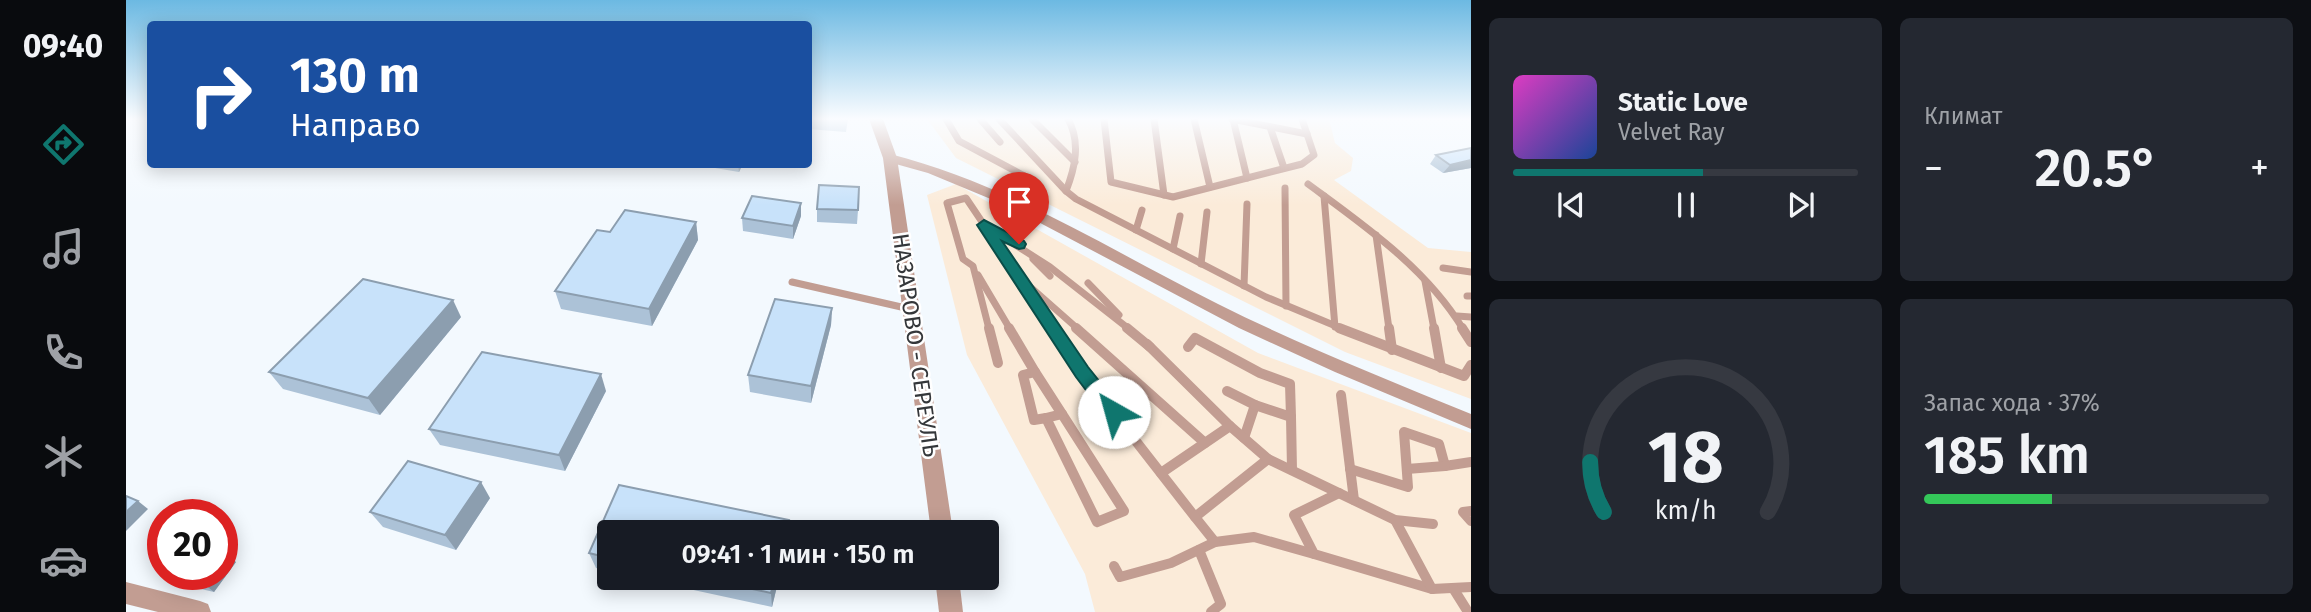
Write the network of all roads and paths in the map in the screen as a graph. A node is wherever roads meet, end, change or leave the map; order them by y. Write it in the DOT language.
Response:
graph roads {
  1 [pos="886,148"];
  2 [pos="972,148"];
  3 [pos="1026,148"];
  4 [pos="1060,148"];
  5 [pos="1074,148"];
  6 [pos="1107,148"];
  7 [pos="1158,148"];
  8 [pos="1201,148"];
  9 [pos="1239,148"];
  10 [pos="1277,148"];
  11 [pos="1312,148"];
  12 [pos="890,158"];
  13 [pos="1074,162"];
  14 [pos="1284,168"];
  15 [pos="1030,178"];
  16 [pos="1247,178"];
  17 [pos="1308,184"];
  18 [pos="1210,187"];
  19 [pos="1285,188"];
  20 [pos="1066,191"];
  21 [pos="1164,195"];
  22 [pos="1324,196"];
  23 [pos="1247,204"];
  24 [pos="1142,210"];
  25 [pos="1207,212"];
  26 [pos="1180,216"];
  27 [pos="984,225"];
  28 [pos="1136,230"];
  29 [pos="1376,234"];
  30 [pos="1019,244"];
  31 [pos="1173,249"];
  32 [pos="1201,264"];
  33 [pos="973,266"];
  34 [pos="1443,268"];
  35 [pos="1471,271"];
  36 [pos="1017,275"];
  37 [pos="1050,276"];
  38 [pos="1424,278"];
  39 [pos="792,282"];
  40 [pos="1088,283"];
  41 [pos="1244,286"];
  42 [pos="1286,306"];
  43 [pos="912,310"];
  44 [pos="1457,316"];
  45 [pos="1471,317"];
  46 [pos="1335,327"];
  47 [pos="1471,342"];
  48 [pos="1150,346"];
  49 [pos="1188,347"];
  50 [pos="1392,350"];
  51 [pos="998,363"];
  52 [pos="1471,365"];
  53 [pos="1441,368"];
  54 [pos="1035,372"];
  55 [pos="1227,391"];
  56 [pos="1341,395"];
  57 [pos="1255,405"];
  58 [pos="1062,414"];
  59 [pos="1291,417"];
  60 [pos="1046,418"];
  61 [pos="1471,422"];
  62 [pos="1230,425"];
  63 [pos="1244,438"];
  64 [pos="1205,443"];
  65 [pos="1268,459"];
  66 [pos="1471,461"];
  67 [pos="1444,466"];
  68 [pos="1350,469"];
  69 [pos="1407,469"];
  70 [pos="1292,470"];
  71 [pos="1161,473"];
  72 [pos="1339,493"];
  73 [pos="1354,500"];
  74 [pos="1471,511"];
  75 [pos="1195,517"];
  76 [pos="940,520"];
  77 [pos="1395,520"];
  78 [pos="1471,521"];
  79 [pos="1433,524"];
  80 [pos="1214,542"];
  81 [pos="1199,550"];
  82 [pos="1314,554"];
  83 [pos="1114,566"];
  84 [pos="1471,587"];
  85 [pos="1453,588"];
  86 [pos="1432,589"];
  87 [pos="948,590"];
  88 [pos="126,593"];
  89 [pos="200,612"];
  90 [pos="951,612"];
  91 [pos="1211,612"];
  92 [pos="1468,612"];
  1 -- 12 [label="street, НАЗАРОВО - СЕРЕУЛЬ"];
  2 -- 15 [label="lane"];
  3 -- 20 [label="lane"];
  4 -- 13 [label="lane"];
  5 -- 13 [label="lane"];
  6 -- 21 [label="lane"];
  7 -- 21 [label="lane"];
  8 -- 18 [label="lane"];
  9 -- 16 [label="lane"];
  10 -- 14 [label="lane"];
  11 -- 14 [label="lane"];
  12 -- 43 [label="street, НАЗАРОВО - СЕРЕУЛЬ"];
  12 -- 61 [label="street"];
  13 -- 20 [label="lane"];
  14 -- 16 [label="lane"];
  16 -- 18 [label="lane"];
  17 -- 22 [label="lane"];
  18 -- 21 [label="lane"];
  19 -- 42 [label="lane"];
  20 -- 28 [label="lane"];
  22 -- 29 [label="lane"];
  22 -- 46 [label="lane"];
  23 -- 41 [label="lane"];
  24 -- 28 [label="lane"];
  25 -- 32 [label="lane"];
  26 -- 31 [label="lane"];
  27 -- 30 [label="lane"];
  27 -- 33 [label="lane"];
  27 -- 36 [label="lane"];
  28 -- 31 [label="lane"];
  29 -- 38 [label="lane"];
  29 -- 50 [label="lane"];
  30 -- 37 [label="lane"];
  30 -- 48 [label="lane"];
  31 -- 32 [label="lane"];
  32 -- 41 [label="lane"];
  33 -- 51 [label="lane"];
  33 -- 54 [label="lane"];
  34 -- 35 [label="lane"];
  36 -- 64 [label="lane"];
  36 -- 71 [label="lane"];
  38 -- 44 [label="lane"];
  38 -- 53 [label="lane"];
  39 -- 43 [label="lane"];
  40 -- 48 [label="lane"];
  41 -- 42 [label="lane"];
  42 -- 46 [label="lane"];
  43 -- 76 [label="street, НАЗАРОВО - СЕРЕУЛЬ"];
  44 -- 45 [label="lane"];
  44 -- 47 [label="lane"];
  46 -- 50 [label="lane"];
  48 -- 62 [label="lane"];
  49 -- 59 [label="lane"];
  50 -- 53 [label="lane"];
  52 -- 53 [label="lane"];
  54 -- 58 [label="lane"];
  54 -- 60 [label="lane"];
  55 -- 57 [label="lane"];
  56 -- 68 [label="lane"];
  57 -- 59 [label="lane"];
  57 -- 63 [label="lane"];
  58 -- 60 [label="lane"];
  58 -- 60 [label="lane"];
  59 -- 70 [label="lane"];
  62 -- 63 [label="lane"];
  62 -- 64 [label="lane"];
  63 -- 65 [label="lane"];
  64 -- 71 [label="lane"];
  65 -- 70 [label="lane"];
  65 -- 75 [label="lane"];
  66 -- 67 [label="lane"];
  67 -- 69 [label="lane"];
  67 -- 69 [label="lane"];
  68 -- 69 [label="lane"];
  68 -- 73 [label="lane"];
  70 -- 72 [label="lane"];
  71 -- 75 [label="lane"];
  72 -- 73 [label="lane"];
  72 -- 82 [label="lane"];
  73 -- 77 [label="lane"];
  74 -- 78 [label="lane"];
  75 -- 80 [label="lane"];
  77 -- 79 [label="lane"];
  77 -- 86 [label="lane"];
  80 -- 81 [label="lane"];
  80 -- 82 [label="lane"];
  81 -- 83 [label="lane"];
  81 -- 91 [label="lane"];
  82 -- 86 [label="lane"];
  84 -- 85 [label="lane"];
  85 -- 86 [label="lane"];
  85 -- 92 [label="lane"];
  87 -- 90 [label="street"];
  88 -- 89 [label="street"];
}
